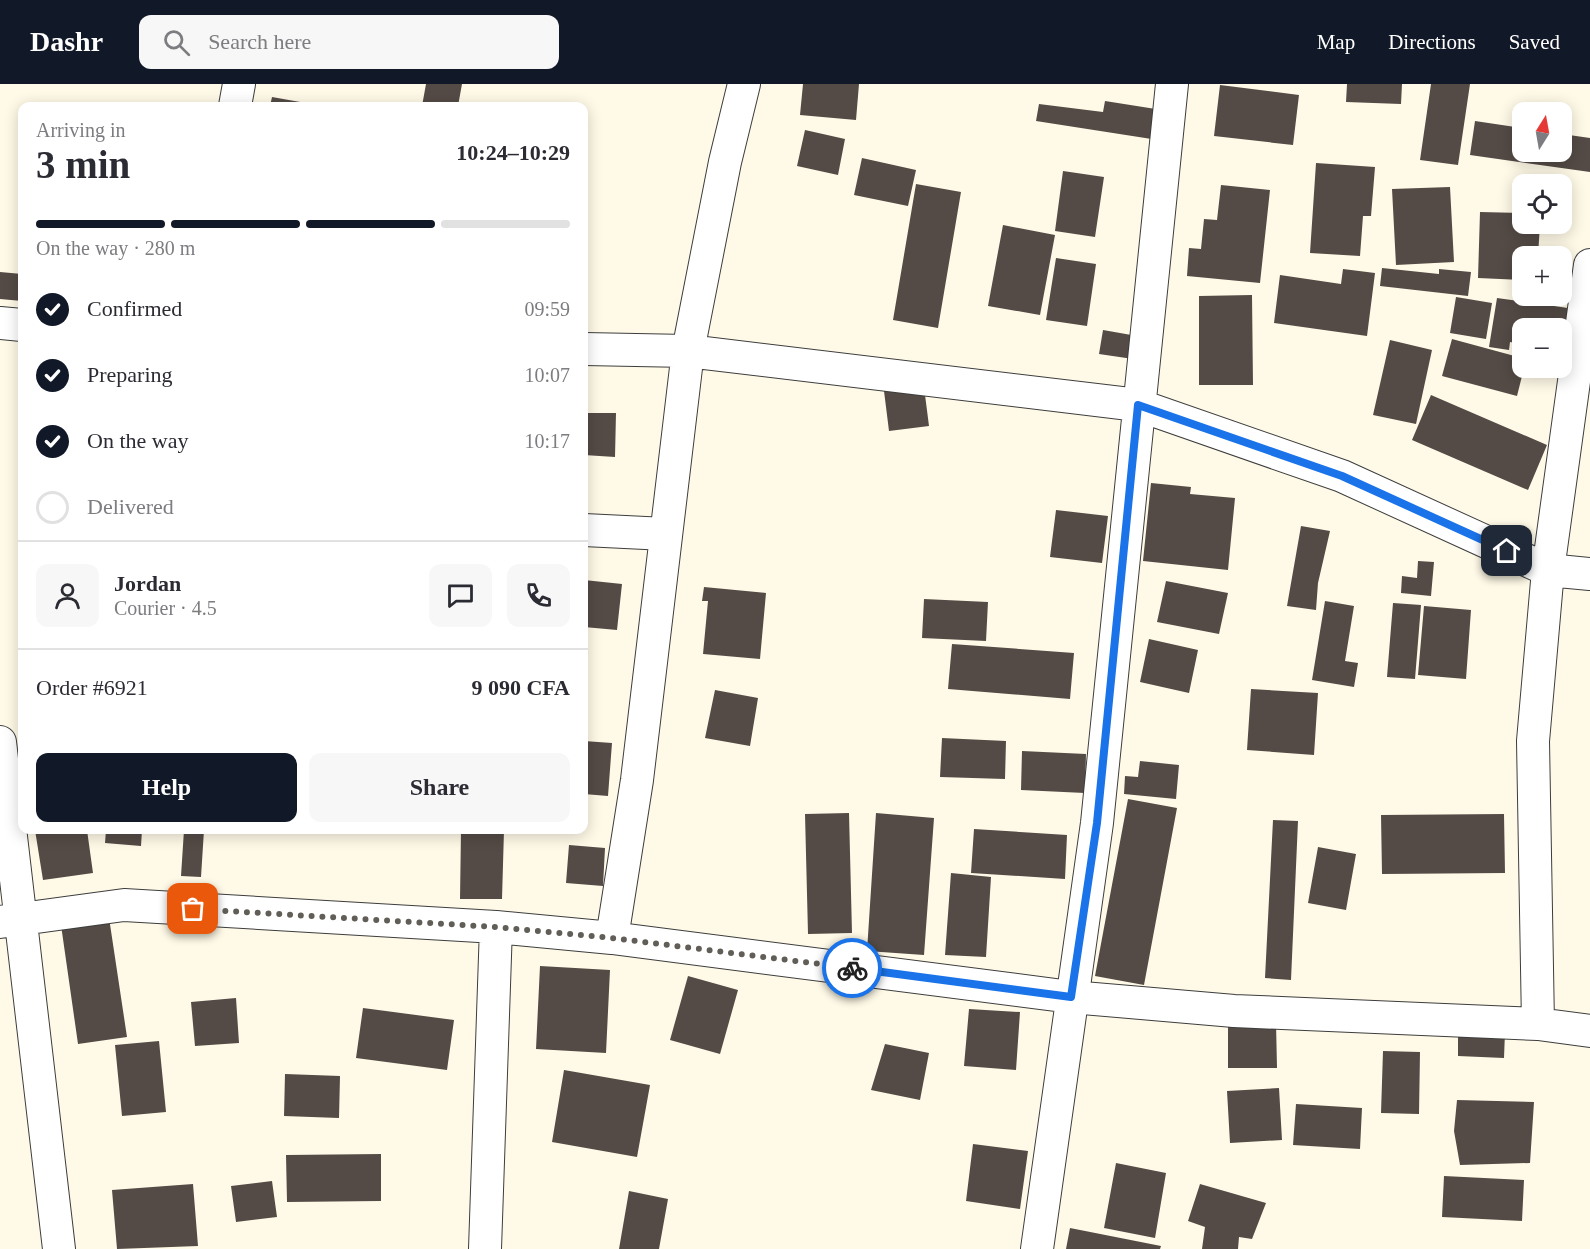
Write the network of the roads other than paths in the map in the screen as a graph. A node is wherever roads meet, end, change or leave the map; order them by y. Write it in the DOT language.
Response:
graph roads {
  1 [pos="239,84"];
  2 [pos="744,84"];
  3 [pos="1172,84"];
  4 [pos="236,102"];
  5 [pos="1589,275"];
  6 [pos="0,323"];
  7 [pos="18,325"];
  8 [pos="588,349"];
  9 [pos="688,351"];
  10 [pos="1138,405"];
  11 [pos="588,530"];
  12 [pos="666,534"];
  13 [pos="1548,570"];
  14 [pos="1590,574"];
  15 [pos="0,742"];
  16 [pos="11,921"];
  17 [pos="496,927"];
  18 [pos="612,938"];
  19 [pos="1071,997"];
  20 [pos="1538,1024"];
  21 [pos="1590,1031"];
  22 [pos="59,1249"];
  23 [pos="485,1249"];
  24 [pos="1037,1249"];
  1 -- 4 [label="street"];
  2 -- 9 [label="street"];
  3 -- 10 [label="street"];
  5 -- 13 [label="street"];
  6 -- 7 [label="street"];
  8 -- 9 [label="street"];
  9 -- 10 [label="street"];
  9 -- 12 [label="street"];
  10 -- 13 [label="street"];
  10 -- 19 [label="street"];
  11 -- 12 [label="street"];
  12 -- 18 [label="street"];
  13 -- 14 [label="street"];
  13 -- 20 [label="street"];
  15 -- 16 [label="street"];
  16 -- 17 [label="street"];
  16 -- 22 [label="street"];
  17 -- 18 [label="street"];
  17 -- 23 [label="street"];
  18 -- 19 [label="street"];
  19 -- 20 [label="street"];
  19 -- 24 [label="street"];
  20 -- 21 [label="street"];
}
